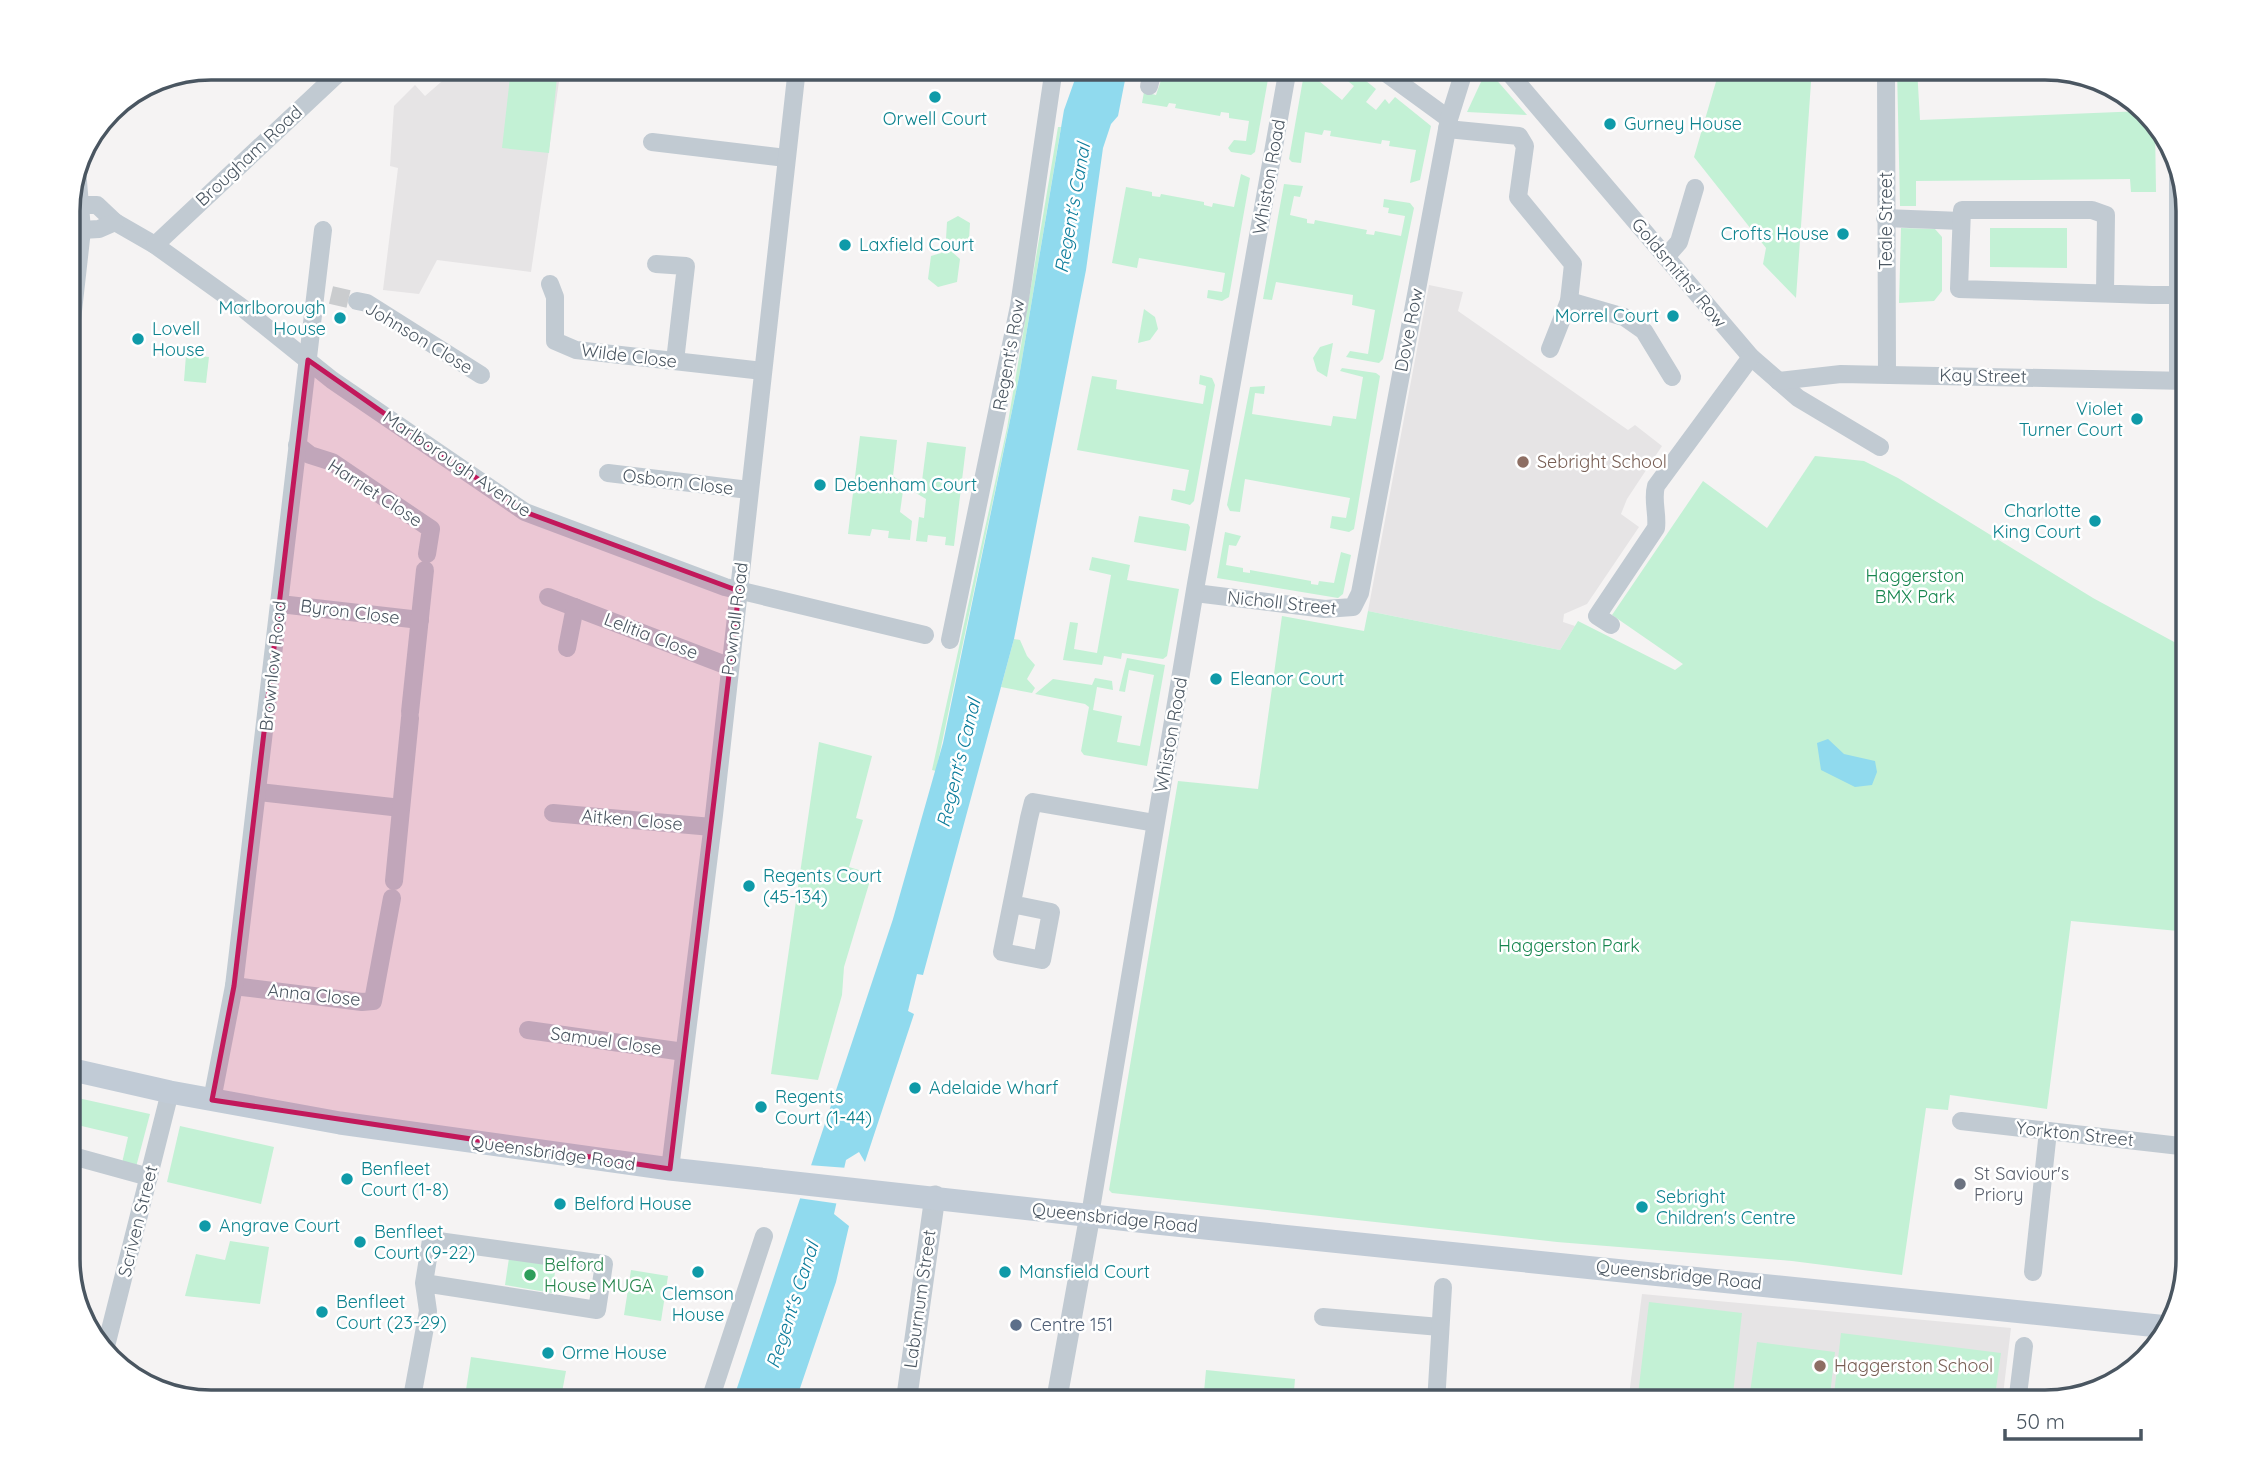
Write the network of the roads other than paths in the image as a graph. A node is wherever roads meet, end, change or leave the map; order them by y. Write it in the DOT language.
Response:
graph roads {
  1 [pos="331,80"];
  2 [pos="796,80"];
  3 [pos="1052,80"];
  4 [pos="1286,80"];
  5 [pos="1394,80"];
  6 [pos="1461,80"];
  7 [pos="1515,80"];
  8 [pos="1885,80"];
  9 [pos="1448,124"];
  10 [pos="652,142"];
  11 [pos="786,158"];
  12 [pos="1695,188"];
  13 [pos="82,197"];
  14 [pos="83,205"];
  15 [pos="1885,218"];
  16 [pos="1961,221"];
  17 [pos="115,222"];
  18 [pos="82,230"];
  19 [pos="323,230"];
  20 [pos="81,239"];
  21 [pos="155,245"];
  22 [pos="1666,257"];
  23 [pos="656,264"];
  24 [pos="550,284"];
  25 [pos="2105,293"];
  26 [pos="2176,295"];
  27 [pos="357,301"];
  28 [pos="1569,301"];
  29 [pos="1550,349"];
  30 [pos="1751,357"];
  31 [pos="308,360"];
  32 [pos="676,361"];
  33 [pos="763,370"];
  34 [pos="1886,374"];
  35 [pos="481,375"];
  36 [pos="1672,377"];
  37 [pos="2176,380"];
  38 [pos="1778,381"];
  39 [pos="297,445"];
  40 [pos="1880,447"];
  41 [pos="608,472"];
  42 [pos="749,490"];
  43 [pos="739,591"];
  44 [pos="1195,593"];
  45 [pos="1360,593"];
  46 [pos="548,597"];
  47 [pos="280,604"];
  48 [pos="575,607"];
  49 [pos="420,620"];
  50 [pos="1611,625"];
  51 [pos="925,635"];
  52 [pos="950,640"];
  53 [pos="567,648"];
  54 [pos="728,666"];
  55 [pos="259,792"];
  56 [pos="401,808"];
  57 [pos="553,813"];
  58 [pos="1155,823"];
  59 [pos="712,827"];
  60 [pos="393,890"];
  61 [pos="1012,904"];
  62 [pos="234,986"];
  63 [pos="528,1030"];
  64 [pos="684,1052"];
  65 [pos="81,1072"];
  66 [pos="170,1092"];
  67 [pos="212,1100"];
  68 [pos="1961,1121"];
  69 [pos="2048,1131"];
  70 [pos="2176,1146"];
  71 [pos="81,1158"];
  72 [pos="670,1169"];
  73 [pos="149,1177"];
  74 [pos="935,1196"];
  75 [pos="1090,1215"];
  76 [pos="764,1236"];
  77 [pos="2033,1272"];
  78 [pos="424,1283"];
  79 [pos="1443,1287"];
  80 [pos="1323,1317"];
  81 [pos="2158,1326"];
  82 [pos="1440,1327"];
  83 [pos="108,1339"];
  84 [pos="2024,1346"];
  85 [pos="413,1390"];
  86 [pos="713,1390"];
  87 [pos="908,1390"];
  88 [pos="1058,1390"];
  89 [pos="1437,1390"];
  90 [pos="2019,1390"];
  1 -- 21 [label="street, Brougham Road"];
  2 -- 11 [label="street, Pownall Road"];
  3 -- 52 [label="street, Regent's Row"];
  4 -- 44 [label="street, Whiston Road"];
  5 -- 9 [label="street"];
  6 -- 9 [label="street, Dove Row"];
  7 -- 22 [label="street, Goldsmiths' Row"];
  8 -- 15 [label="street, Teale Street"];
  9 -- 28 [label="street"];
  9 -- 45 [label="street, Dove Row"];
  10 -- 11 [label="street"];
  11 -- 33 [label="street, Pownall Road"];
  12 -- 22 [label="street"];
  13 -- 14 [label="street"];
  14 -- 17 [label="street, Marlborough Avenue"];
  14 -- 18 [label="street"];
  15 -- 16 [label="street"];
  15 -- 34 [label="street, Teale Street"];
  16 -- 25 [label="street"];
  16 -- 25 [label="street"];
  17 -- 18 [label="street"];
  17 -- 21 [label="street, Marlborough Avenue"];
  18 -- 20 [label="street"];
  19 -- 31 [label="street, Brownlow Road"];
  21 -- 31 [label="street, Marlborough Avenue"];
  22 -- 30 [label="street, Goldsmiths' Row"];
  23 -- 32 [label="street"];
  24 -- 32 [label="street, Wilde Close"];
  25 -- 26 [label="street"];
  27 -- 35 [label="street, Johnson Close"];
  28 -- 29 [label="street"];
  28 -- 36 [label="street"];
  30 -- 38 [label="street, Goldsmiths' Row"];
  30 -- 50 [label="street"];
  31 -- 39 [label="street, Brownlow Road"];
  31 -- 43 [label="street, Marlborough Avenue"];
  32 -- 33 [label="street, Wilde Close"];
  33 -- 42 [label="street, Pownall Road"];
  34 -- 37 [label="street, Kay Street"];
  34 -- 38 [label="street, Kay Street"];
  38 -- 40 [label="street, Goldsmiths' Row"];
  39 -- 47 [label="street, Brownlow Road"];
  39 -- 49 [label="street, Harriet Close"];
  41 -- 42 [label="street, Osborn Close"];
  42 -- 43 [label="street, Pownall Road"];
  43 -- 51 [label="street, Marlborough Avenue"];
  43 -- 54 [label="street, Pownall Road"];
  44 -- 45 [label="street, Nicholl Street"];
  44 -- 58 [label="street, Whiston Road"];
  46 -- 48 [label="street, Lelitia Close"];
  47 -- 49 [label="street, Byron Close"];
  47 -- 55 [label="street, Brownlow Road"];
  48 -- 53 [label="street"];
  48 -- 54 [label="street, Lelitia Close"];
  49 -- 56 [label="street, Harriet Close"];
  54 -- 59 [label="street, Pownall Road"];
  55 -- 56 [label="street"];
  55 -- 62 [label="street, Brownlow Road"];
  56 -- 60 [label="street, Harriet Close"];
  57 -- 59 [label="street, Aitken Close"];
  58 -- 61 [label="street"];
  58 -- 75 [label="street, Whiston Road"];
  59 -- 64 [label="street, Pownall Road"];
  60 -- 62 [label="street, Anna Close"];
  62 -- 67 [label="street, Brownlow Road"];
  63 -- 64 [label="street, Samuel Close"];
  64 -- 72 [label="street, Pownall Road"];
  65 -- 66 [label="main road, Queensbridge Road"];
  66 -- 67 [label="main road, Queensbridge Road"];
  66 -- 73 [label="street, Scriven Street"];
  67 -- 72 [label="main road, Queensbridge Road"];
  68 -- 69 [label="street, Yorkton Street"];
  69 -- 70 [label="street, Yorkton Street"];
  69 -- 77 [label="street"];
  71 -- 73 [label="street"];
  72 -- 74 [label="main road, Queensbridge Road"];
  73 -- 83 [label="street, Scriven Street"];
  74 -- 75 [label="main road, Queensbridge Road"];
  74 -- 87 [label="street, Laburnum Street"];
  75 -- 81 [label="main road, Queensbridge Road"];
  75 -- 88 [label="street, Whiston Road"];
  76 -- 86 [label="street"];
  78 -- 78 [label="street"];
  78 -- 85 [label="street"];
  79 -- 82 [label="street"];
  80 -- 82 [label="street"];
  82 -- 89 [label="street"];
  84 -- 90 [label="street"];
}
